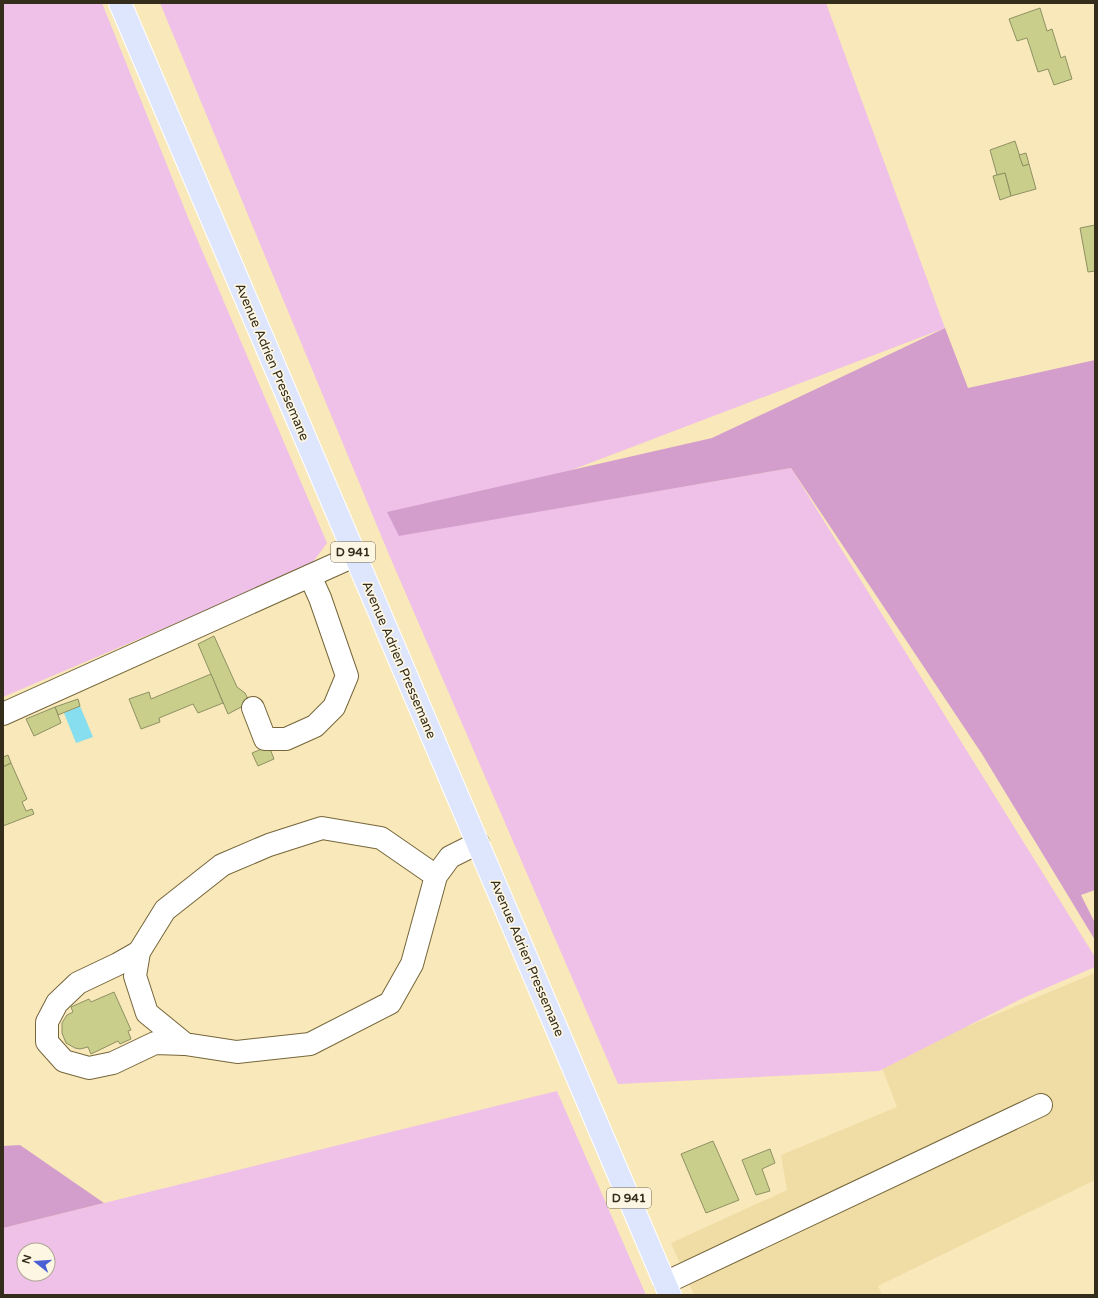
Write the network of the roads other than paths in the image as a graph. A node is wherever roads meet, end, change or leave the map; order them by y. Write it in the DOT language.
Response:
graph roads {
  1 [pos="120,3"];
  2 [pos="354,556"];
  3 [pos="310,576"];
  4 [pos="253,708"];
  5 [pos="3,714"];
  6 [pos="478,843"];
  7 [pos="436,876"];
  8 [pos="139,952"];
  9 [pos="184,1044"];
  10 [pos="1041,1105"];
  11 [pos="668,1289"];
  1 -- 2 [label="main road, Avenue Adrien Pressemane / D 941"];
  2 -- 3 [label="lane"];
  2 -- 6 [label="main road, Avenue Adrien Pressemane / D 941"];
  3 -- 4 [label="lane"];
  3 -- 5 [label="lane"];
  6 -- 7 [label="lane"];
  6 -- 11 [label="main road, Avenue Adrien Pressemane / D 941"];
  7 -- 8 [label="lane"];
  7 -- 9 [label="lane"];
  8 -- 9 [label="lane"];
  8 -- 9 [label="lane"];
  10 -- 11 [label="lane"];
}
